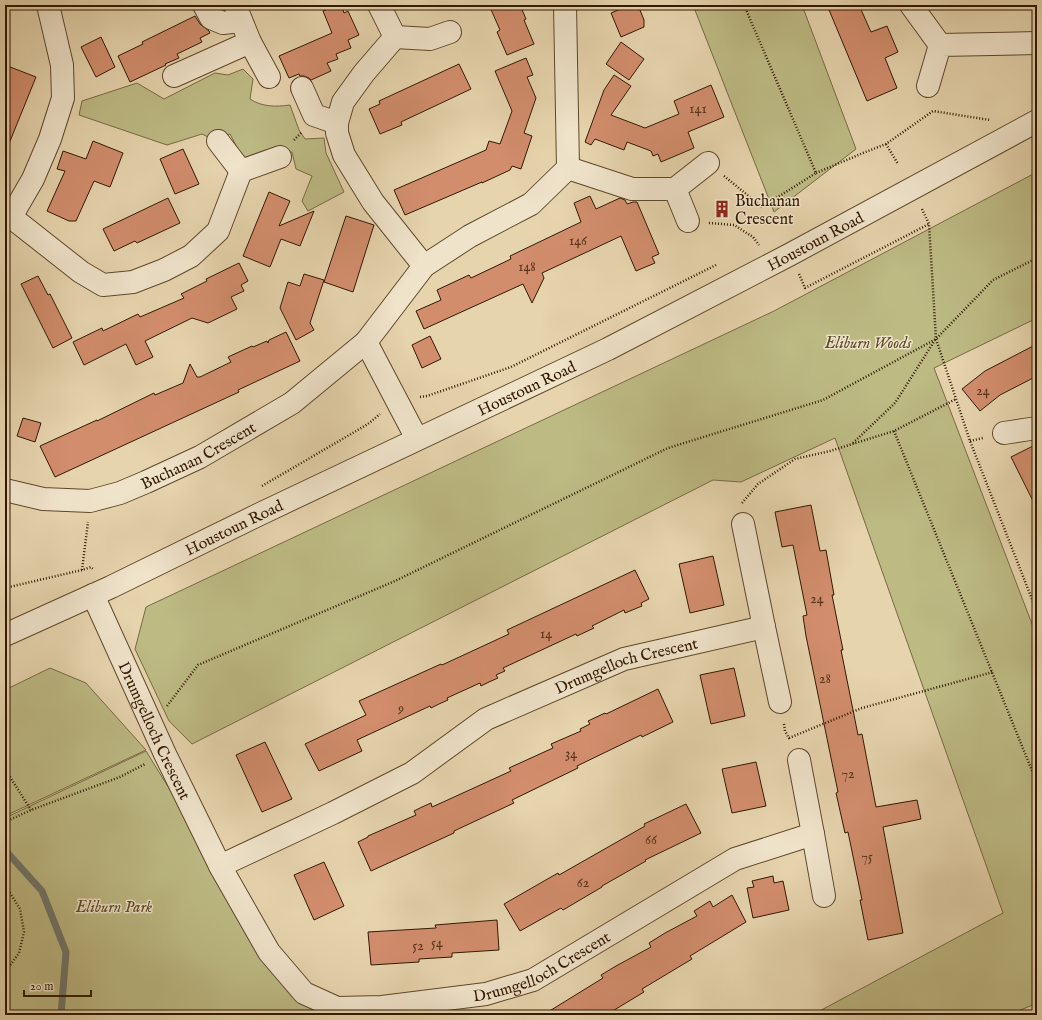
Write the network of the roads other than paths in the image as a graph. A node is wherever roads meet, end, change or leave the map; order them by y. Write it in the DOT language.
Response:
graph roads {
  1 [pos="48,5"];
  2 [pos="204,5"];
  3 [pos="379,5"];
  4 [pos="565,5"];
  5 [pos="911,5"];
  6 [pos="238,13"];
  7 [pos="450,32"];
  8 [pos="395,37"];
  9 [pos="250,42"];
  10 [pos="1037,43"];
  11 [pos="940,46"];
  12 [pos="174,76"];
  13 [pos="269,77"];
  14 [pos="928,86"];
  15 [pos="302,88"];
  16 [pos="337,123"];
  17 [pos="1029,125"];
  18 [pos="218,141"];
  19 [pos="280,157"];
  20 [pos="708,163"];
  21 [pos="568,168"];
  22 [pos="241,171"];
  23 [pos="675,189"];
  24 [pos="8,217"];
  25 [pos="688,221"];
  26 [pos="424,266"];
  27 [pos="366,342"];
  28 [pos="1037,428"];
  29 [pos="1004,434"];
  30 [pos="417,439"];
  31 [pos="5,490"];
  32 [pos="743,524"];
  33 [pos="102,591"];
  34 [pos="764,628"];
  35 [pos="5,635"];
  36 [pos="780,702"];
  37 [pos="799,760"];
  38 [pos="813,834"];
  39 [pos="220,866"];
  40 [pos="824,896"];
  1 -- 24 [label="street"];
  2 -- 6 [label="street"];
  3 -- 8 [label="street"];
  4 -- 21 [label="street"];
  5 -- 11 [label="street"];
  6 -- 9 [label="street"];
  7 -- 8 [label="street"];
  8 -- 16 [label="street"];
  9 -- 12 [label="street"];
  9 -- 13 [label="street"];
  10 -- 11 [label="street"];
  11 -- 14 [label="street"];
  15 -- 16 [label="street"];
  16 -- 26 [label="street"];
  17 -- 30 [label="street, Houstoun Road"];
  18 -- 22 [label="street"];
  19 -- 22 [label="street"];
  20 -- 23 [label="street"];
  21 -- 23 [label="street"];
  21 -- 26 [label="street, Buchanan Crescent"];
  22 -- 24 [label="street"];
  23 -- 25 [label="street"];
  26 -- 27 [label="street, Buchanan Crescent"];
  27 -- 30 [label="street"];
  27 -- 31 [label="street, Buchanan Crescent"];
  28 -- 29 [label="street"];
  30 -- 33 [label="street, Houstoun Road"];
  32 -- 34 [label="street"];
  33 -- 35 [label="street, Houstoun Road"];
  33 -- 39 [label="street, Drumgelloch Crescent"];
  34 -- 36 [label="street"];
  34 -- 39 [label="street, Drumgelloch Crescent"];
  37 -- 38 [label="street"];
  38 -- 39 [label="street, Drumgelloch Crescent"];
  38 -- 40 [label="street"];
}
